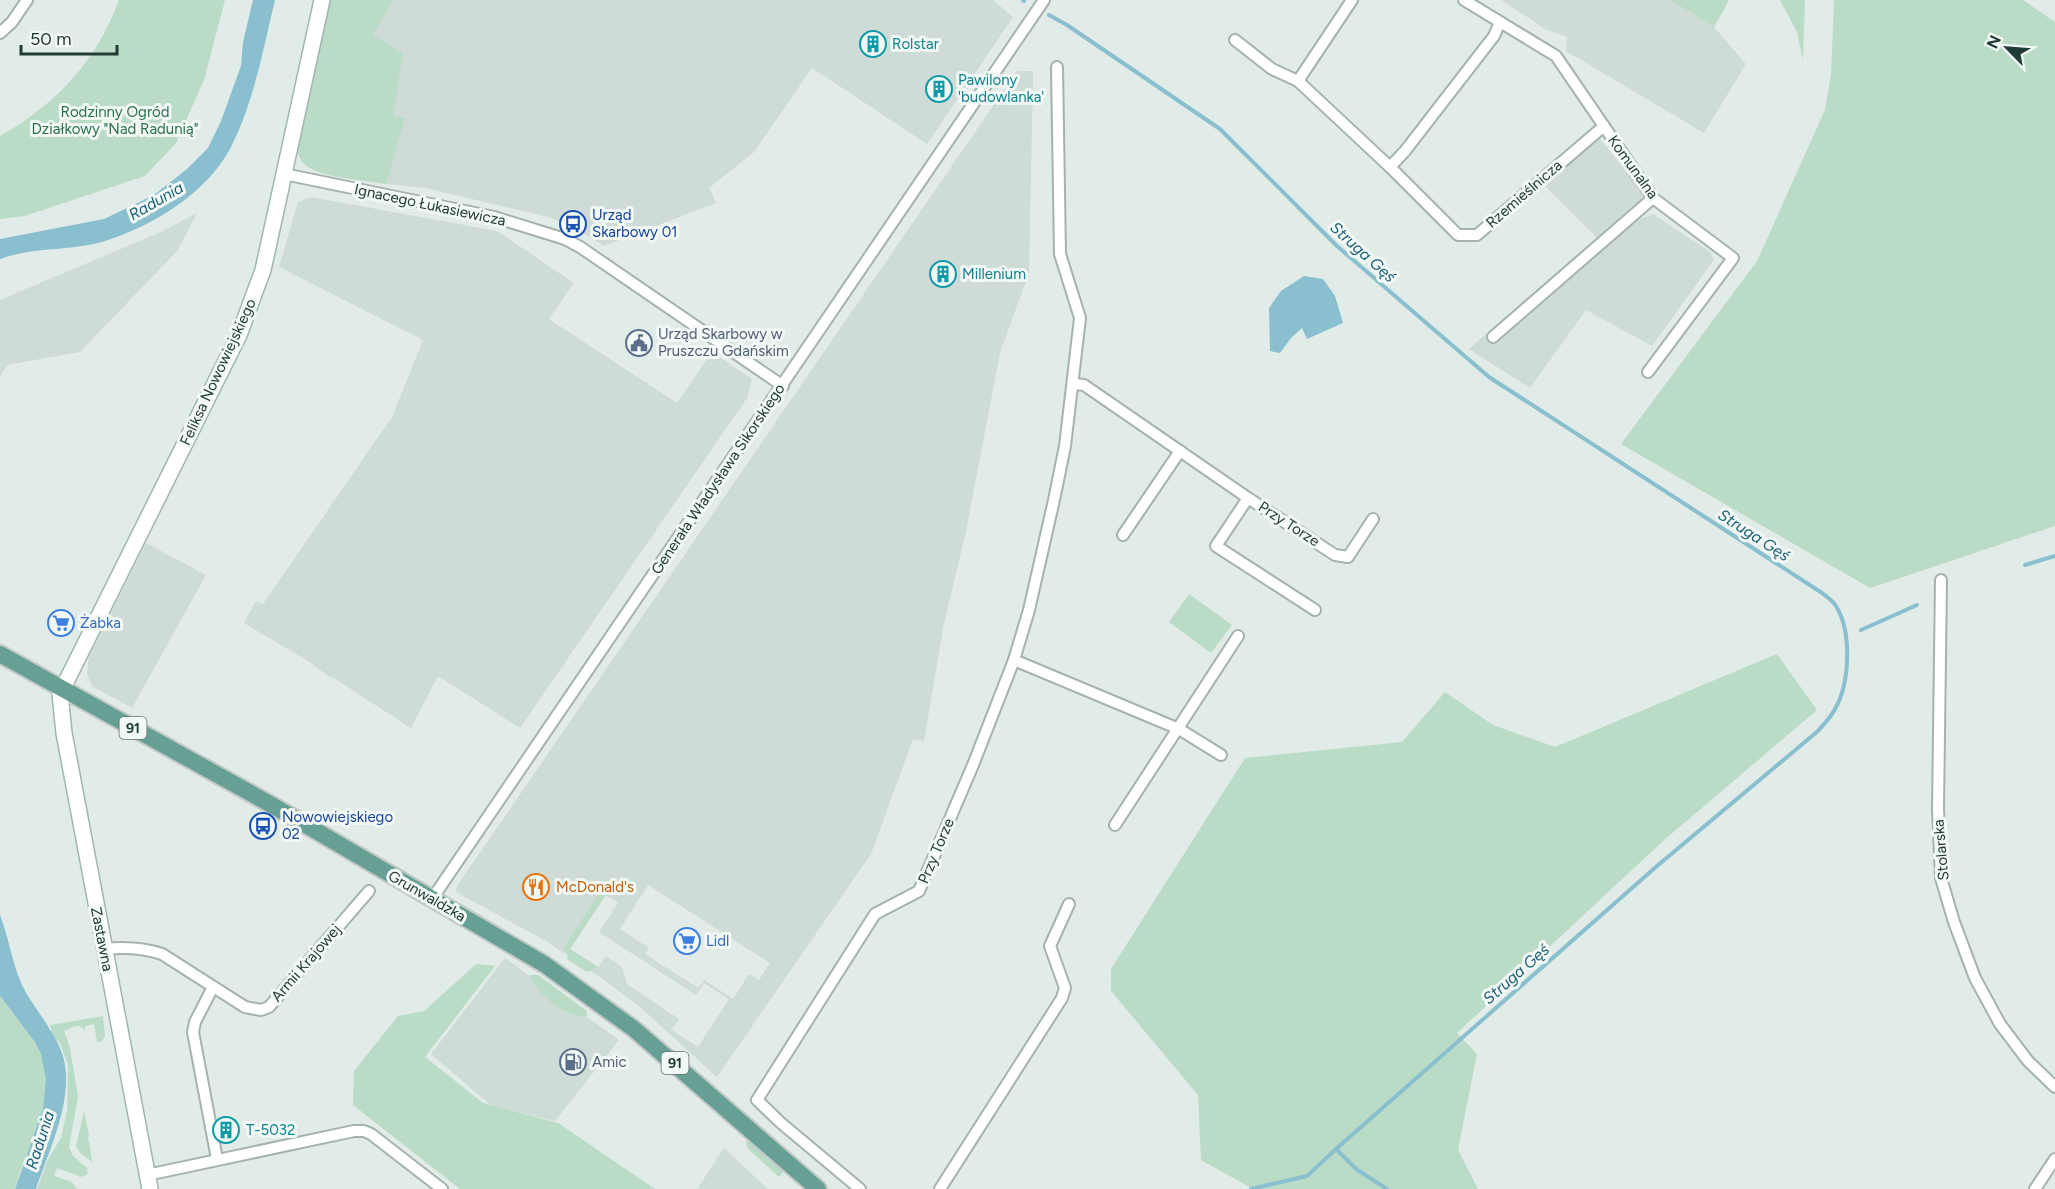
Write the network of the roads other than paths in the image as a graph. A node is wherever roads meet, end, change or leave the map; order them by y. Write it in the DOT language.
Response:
graph roads {
  1 [pos="27,0"];
  2 [pos="322,0"];
  3 [pos="1044,0"];
  4 [pos="1352,0"];
  5 [pos="1464,0"];
  6 [pos="1500,22"];
  7 [pos="0,33"];
  8 [pos="1235,40"];
  9 [pos="1057,67"];
  10 [pos="1298,81"];
  11 [pos="1604,126"];
  12 [pos="1390,167"];
  13 [pos="284,174"];
  14 [pos="1653,198"];
  15 [pos="1493,337"];
  16 [pos="1648,372"];
  17 [pos="1073,384"];
  18 [pos="783,386"];
  19 [pos="1180,451"];
  20 [pos="1248,498"];
  21 [pos="1373,519"];
  22 [pos="1124,535"];
  23 [pos="1941,580"];
  24 [pos="1315,610"];
  25 [pos="1238,636"];
  26 [pos="0,654"];
  27 [pos="1014,660"];
  28 [pos="62,688"];
  29 [pos="1179,729"];
  30 [pos="1221,755"];
  31 [pos="1115,825"];
  32 [pos="369,891"];
  33 [pos="432,899"];
  34 [pos="1069,904"];
  35 [pos="104,949"];
  36 [pos="213,987"];
  37 [pos="2055,1087"];
  38 [pos="217,1159"];
  39 [pos="2055,1160"];
  40 [pos="148,1182"];
  41 [pos="442,1189"];
  42 [pos="818,1189"];
  43 [pos="860,1189"];
  44 [pos="940,1189"];
  45 [pos="2035,1189"];
  1 -- 7 [label="street"];
  2 -- 13 [label="street, Feliksa Nowowiejskiego"];
  3 -- 18 [label="street, Generała Władysława Sikorskiego"];
  4 -- 10 [label="street"];
  5 -- 6 [label="street, Komunalna"];
  6 -- 11 [label="street, Komunalna"];
  6 -- 12 [label="street"];
  8 -- 10 [label="street, Rzemieślnicza"];
  9 -- 17 [label="street, Przy Torze"];
  10 -- 12 [label="street, Rzemieślnicza"];
  11 -- 12 [label="street, Rzemieślnicza"];
  11 -- 14 [label="street, Komunalna"];
  13 -- 18 [label="street, Ignacego Łukasiewicza"];
  13 -- 28 [label="street, Feliksa Nowowiejskiego"];
  14 -- 15 [label="street"];
  14 -- 16 [label="street, Komunalna"];
  17 -- 19 [label="street, Przy Torze"];
  17 -- 27 [label="street, Przy Torze"];
  18 -- 33 [label="street, Generała Władysława Sikorskiego"];
  19 -- 20 [label="street, Przy Torze"];
  19 -- 22 [label="street"];
  20 -- 21 [label="street, Przy Torze"];
  20 -- 24 [label="street"];
  23 -- 37 [label="street, Stolarska"];
  25 -- 29 [label="street"];
  26 -- 28 [label="main road, Grunwaldzka / 91"];
  27 -- 29 [label="street"];
  27 -- 43 [label="street, Przy Torze"];
  28 -- 33 [label="main road, Grunwaldzka / 91"];
  28 -- 35 [label="street, Zastawna"];
  29 -- 30 [label="street"];
  29 -- 31 [label="street"];
  32 -- 36 [label="street, Armii Krajowej"];
  33 -- 42 [label="main road, Grunwaldzka / 91"];
  34 -- 44 [label="street"];
  35 -- 36 [label="street, Armii Krajowej"];
  35 -- 40 [label="street, Zastawna"];
  36 -- 38 [label="street"];
  38 -- 40 [label="street"];
  38 -- 41 [label="street"];
  39 -- 45 [label="street"];
}
